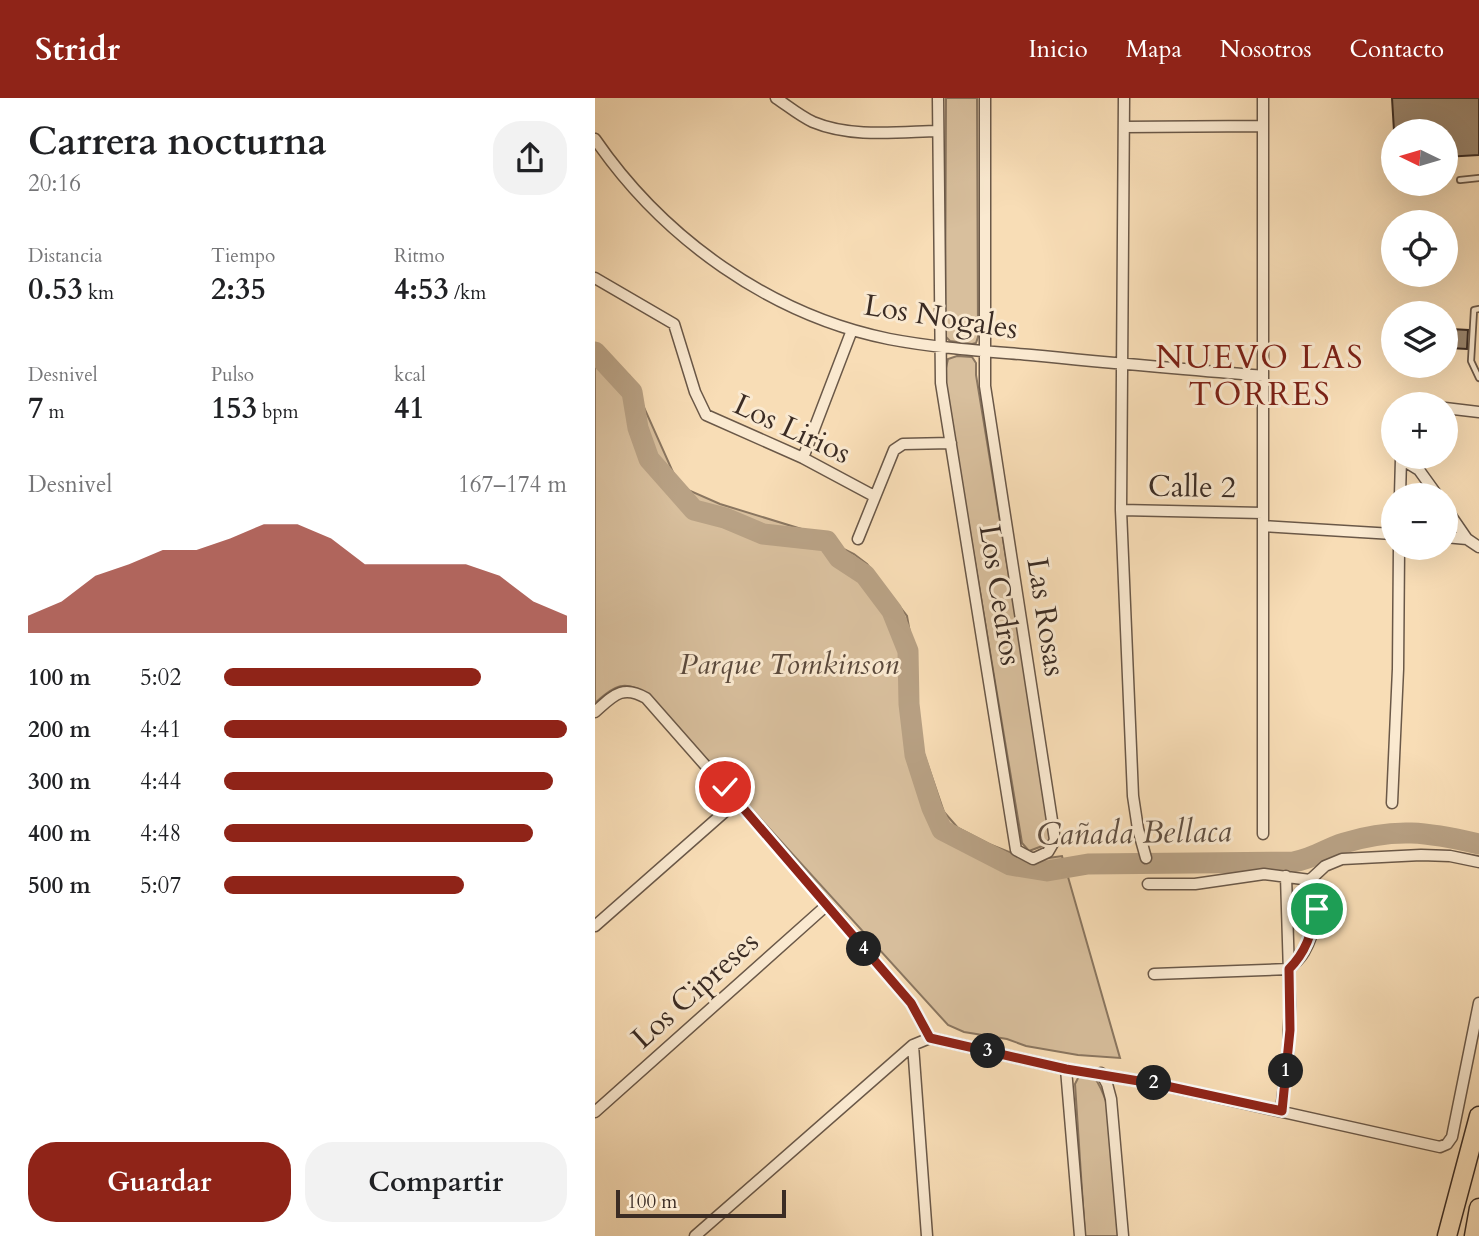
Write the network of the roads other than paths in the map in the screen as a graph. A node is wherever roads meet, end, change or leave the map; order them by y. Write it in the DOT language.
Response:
graph roads {
  1 [pos="776,98"];
  2 [pos="939,98"];
  3 [pos="985,98"];
  4 [pos="1124,98"];
  5 [pos="1263,98"];
  6 [pos="1263,126"];
  7 [pos="1124,127"];
  8 [pos="938,131"];
  9 [pos="595,139"];
  10 [pos="1479,178"];
  11 [pos="1460,180"];
  12 [pos="595,278"];
  13 [pos="1479,309"];
  14 [pos="852,330"];
  15 [pos="940,348"];
  16 [pos="984,351"];
  17 [pos="1122,364"];
  18 [pos="1263,376"];
  19 [pos="1479,378"];
  20 [pos="1458,410"];
  21 [pos="1479,412"];
  22 [pos="951,443"];
  23 [pos="803,458"];
  24 [pos="1400,483"];
  25 [pos="1428,483"];
  26 [pos="874,496"];
  27 [pos="1121,510"];
  28 [pos="1263,513"];
  29 [pos="1263,526"];
  30 [pos="1458,526"];
  31 [pos="1381,533"];
  32 [pos="1458,538"];
  33 [pos="858,539"];
  34 [pos="1467,539"];
  35 [pos="1479,547"];
  36 [pos="1399,560"];
  37 [pos="595,712"];
  38 [pos="737,801"];
  39 [pos="1392,803"];
  40 [pos="1263,834"];
  41 [pos="1016,850"];
  42 [pos="1146,858"];
  43 [pos="1479,862"];
  44 [pos="1286,876"];
  45 [pos="1310,880"];
  46 [pos="1148,884"];
  47 [pos="827,905"];
  48 [pos="595,926"];
  49 [pos="1289,969"];
  50 [pos="1154,974"];
  51 [pos="1479,1003"];
  52 [pos="930,1038"];
  53 [pos="913,1045"];
  54 [pos="1066,1069"];
  55 [pos="1101,1073"];
  56 [pos="1282,1111"];
  57 [pos="595,1112"];
  58 [pos="1479,1116"];
  59 [pos="1479,1208"];
  60 [pos="695,1236"];
  61 [pos="927,1236"];
  62 [pos="1080,1236"];
  63 [pos="1123,1236"];
  64 [pos="1447,1236"];
  65 [pos="1475,1236"];
  1 -- 8 [label="street"];
  2 -- 8 [label="street, Los Cedros"];
  3 -- 16 [label="street"];
  4 -- 7 [label="street"];
  5 -- 6 [label="street"];
  6 -- 7 [label="street"];
  6 -- 18 [label="street"];
  7 -- 17 [label="street"];
  8 -- 15 [label="street, Los Cedros"];
  9 -- 14 [label="street, Los Nogales"];
  10 -- 11 [label="lane"];
  12 -- 23 [label="street, Los Lirios"];
  13 -- 19 [label="lane"];
  14 -- 15 [label="street, Los Nogales"];
  14 -- 23 [label="street"];
  15 -- 16 [label="street, Los Nogales"];
  15 -- 22 [label="street, Los Cedros"];
  16 -- 17 [label="street, Los Nogales"];
  16 -- 41 [label="street, Las Rosas"];
  17 -- 18 [label="street, Los Nogales"];
  17 -- 27 [label="street"];
  18 -- 28 [label="street"];
  20 -- 21 [label="street"];
  22 -- 26 [label="street"];
  22 -- 41 [label="street, Los Cedros"];
  23 -- 26 [label="street, Los Lirios"];
  24 -- 25 [label="street"];
  26 -- 33 [label="street"];
  27 -- 28 [label="street, Calle 2"];
  27 -- 42 [label="street"];
  28 -- 29 [label="street"];
  29 -- 31 [label="street, Calle 2"];
  29 -- 40 [label="street"];
  30 -- 34 [label="street"];
  32 -- 34 [label="street"];
  34 -- 35 [label="street"];
  36 -- 39 [label="street"];
  37 -- 38 [label="street"];
  38 -- 47 [label="street"];
  38 -- 48 [label="street"];
  43 -- 45 [label="street"];
  44 -- 45 [label="street"];
  44 -- 46 [label="street"];
  44 -- 49 [label="street"];
  45 -- 49 [label="street"];
  47 -- 52 [label="street"];
  47 -- 57 [label="street, Los Cipreses"];
  49 -- 50 [label="street"];
  49 -- 56 [label="street"];
  51 -- 56 [label="street"];
  52 -- 53 [label="street"];
  52 -- 54 [label="street"];
  53 -- 60 [label="street"];
  53 -- 61 [label="street"];
  54 -- 55 [label="street"];
  54 -- 62 [label="street"];
  55 -- 56 [label="street"];
  55 -- 63 [label="street"];
  58 -- 64 [label="highway"];
  59 -- 65 [label="highway"];
}
